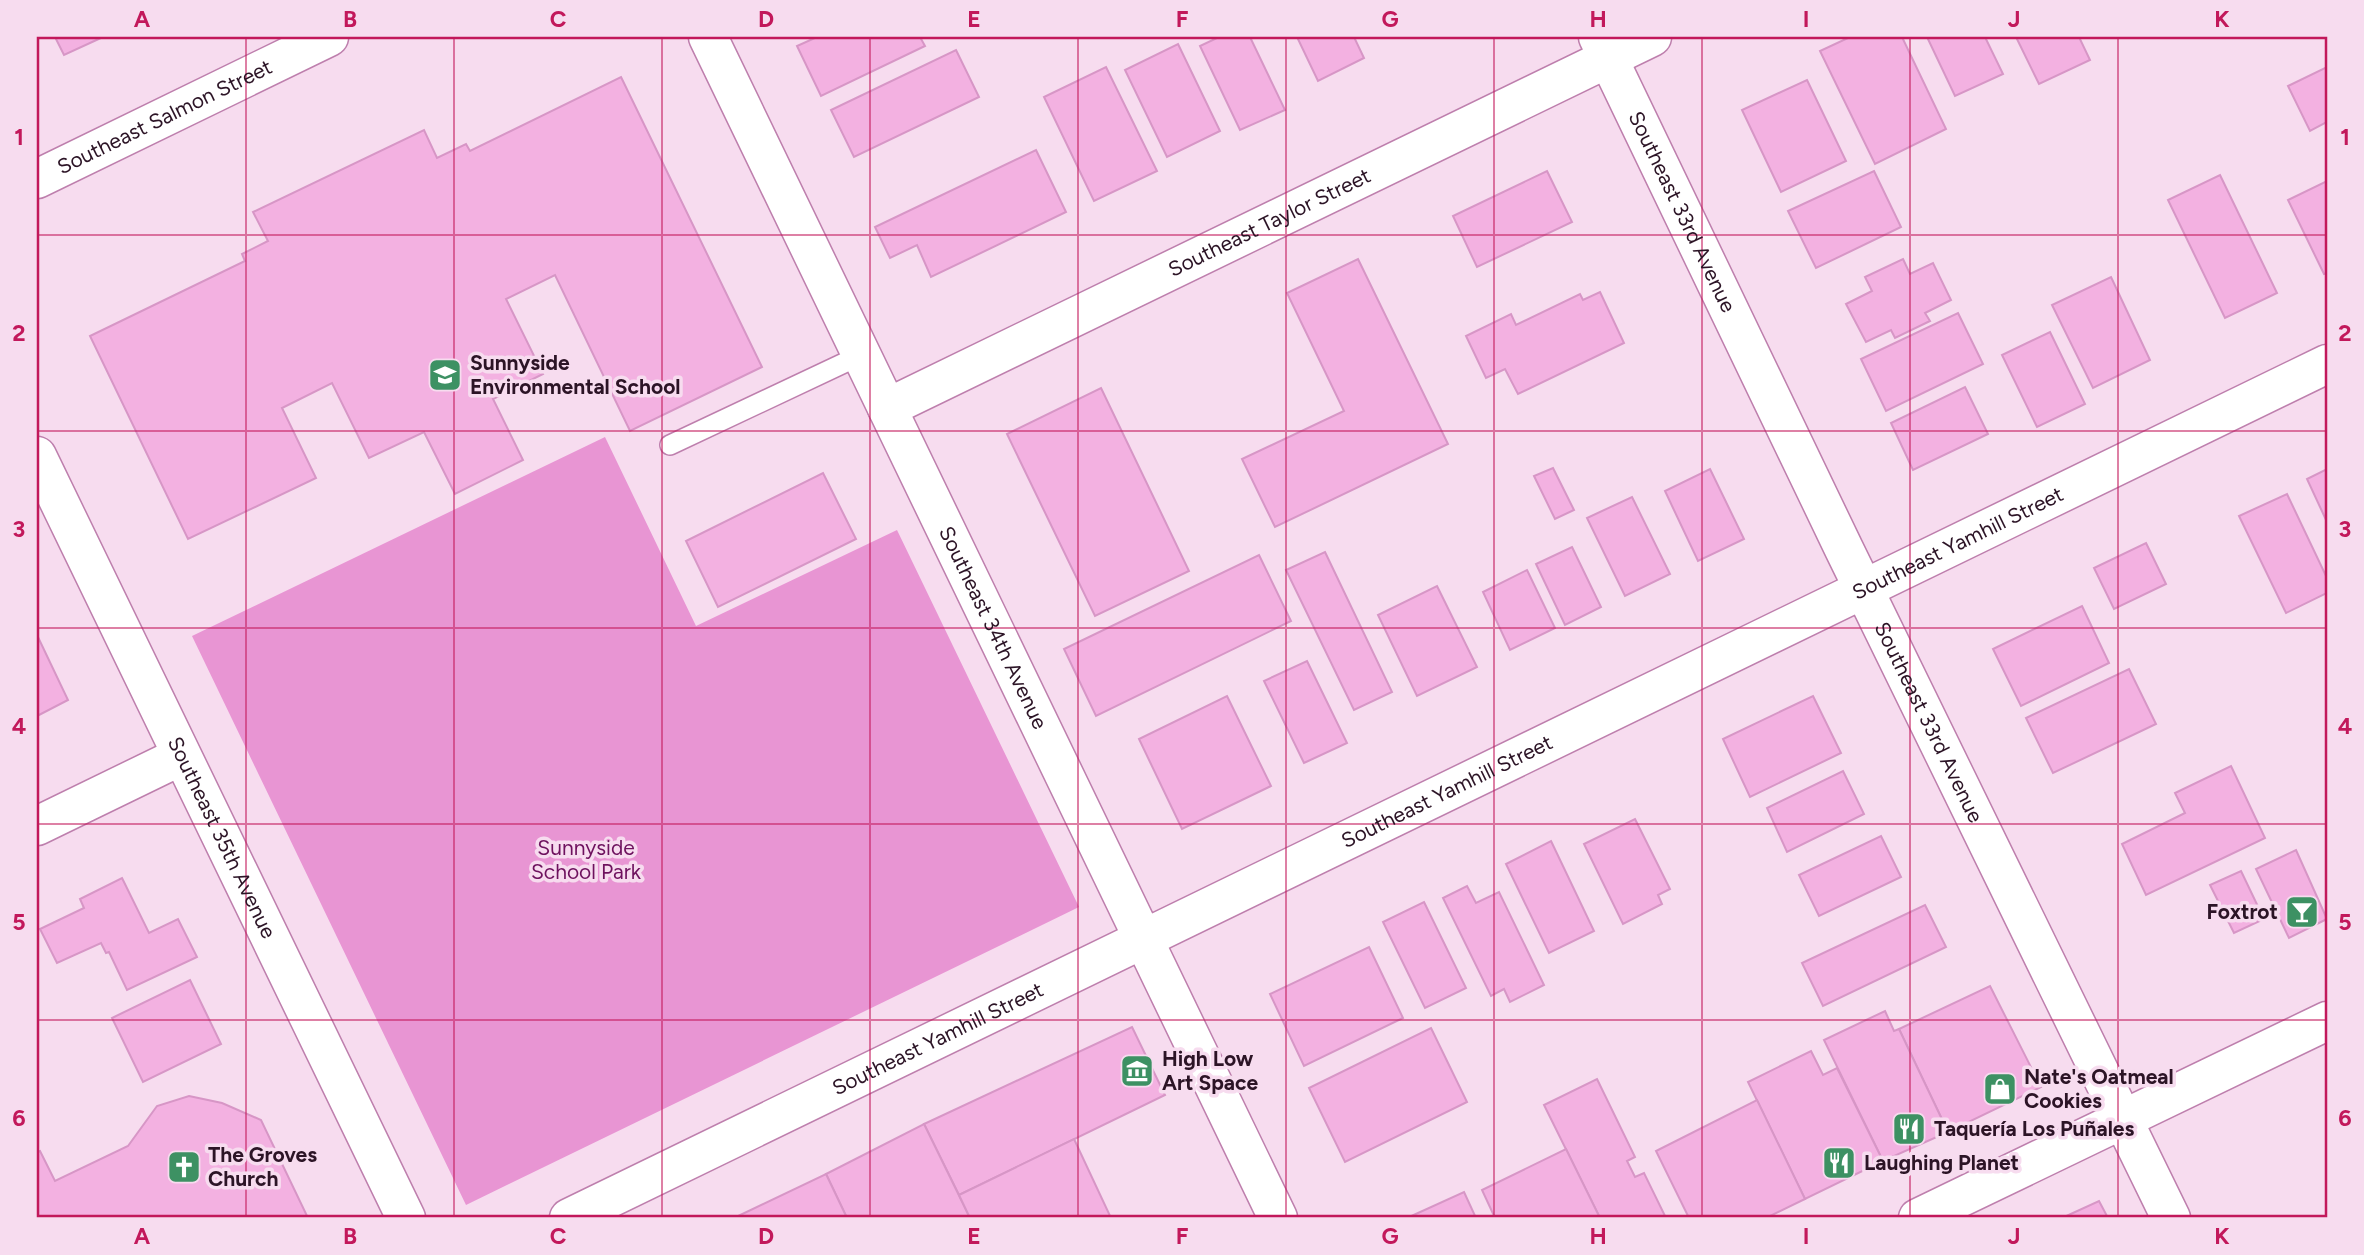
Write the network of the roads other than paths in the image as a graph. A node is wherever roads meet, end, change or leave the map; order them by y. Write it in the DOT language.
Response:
graph roads {
  1 [pos="329,37"];
  2 [pos="708,37"];
  3 [pos="1652,37"];
  4 [pos="1603,48"];
  5 [pos="37,179"];
  6 [pos="861,355"];
  7 [pos="2327,364"];
  8 [pos="887,408"];
  9 [pos="670,445"];
  10 [pos="37,456"];
  11 [pos="1863,589"];
  12 [pos="181,756"];
  13 [pos="37,826"];
  14 [pos="1143,939"];
  15 [pos="2327,1021"];
  16 [pos="2122,1121"];
  17 [pos="406,1218"];
  18 [pos="569,1218"];
  19 [pos="1278,1218"];
  20 [pos="1918,1218"];
  21 [pos="2171,1218"];
  1 -- 5 [label="street, Southeast Salmon Street"];
  2 -- 6 [label="street, Southeast 34th Avenue"];
  3 -- 4 [label="street, Southeast Taylor Street"];
  4 -- 8 [label="street, Southeast Taylor Street"];
  4 -- 11 [label="street, Southeast 33rd Avenue"];
  6 -- 8 [label="street, Southeast 34th Avenue"];
  6 -- 9 [label="lane"];
  7 -- 11 [label="street, Southeast Yamhill Street"];
  8 -- 14 [label="street, Southeast 34th Avenue"];
  10 -- 12 [label="street, Southeast 35th Avenue"];
  11 -- 14 [label="street, Southeast Yamhill Street"];
  11 -- 16 [label="street, Southeast 33rd Avenue"];
  12 -- 13 [label="street"];
  12 -- 17 [label="street, Southeast 35th Avenue"];
  14 -- 18 [label="street, Southeast Yamhill Street"];
  14 -- 19 [label="street, Southeast 34th Avenue"];
  15 -- 16 [label="street"];
  16 -- 20 [label="street"];
  16 -- 21 [label="street, Southeast 33rd Avenue"];
}
